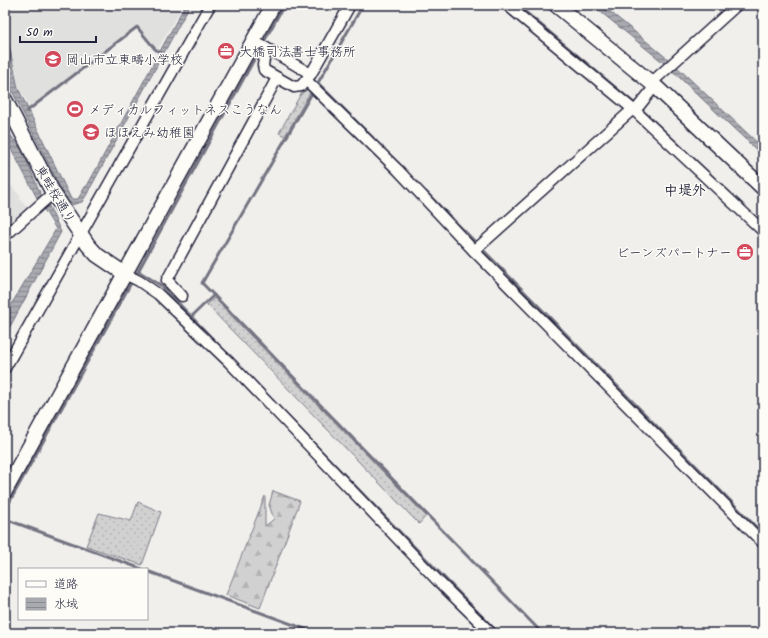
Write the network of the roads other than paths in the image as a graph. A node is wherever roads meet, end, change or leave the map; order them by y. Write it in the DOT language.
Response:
graph roads {
  1 [pos="210,5"];
  2 [pos="274,5"];
  3 [pos="350,5"];
  4 [pos="507,5"];
  5 [pos="556,5"];
  6 [pos="737,5"];
  7 [pos="261,45"];
  8 [pos="277,78"];
  9 [pos="312,83"];
  10 [pos="653,84"];
  11 [pos="5,100"];
  12 [pos="636,108"];
  13 [pos="763,188"];
  14 [pos="47,199"];
  15 [pos="763,231"];
  16 [pos="81,234"];
  17 [pos="5,236"];
  18 [pos="477,248"];
  19 [pos="125,274"];
  20 [pos="182,296"];
  21 [pos="5,368"];
  22 [pos="5,491"];
  23 [pos="763,543"];
  24 [pos="491,633"];
  1 -- 16 [label="street"];
  2 -- 7 [label="street"];
  3 -- 9 [label="street"];
  4 -- 12 [label="street"];
  5 -- 10 [label="street"];
  6 -- 10 [label="street"];
  7 -- 8 [label="street"];
  7 -- 9 [label="street"];
  7 -- 19 [label="street"];
  8 -- 9 [label="street"];
  8 -- 20 [label="street"];
  9 -- 18 [label="street"];
  10 -- 12 [label="street"];
  10 -- 13 [label="street"];
  11 -- 14 [label="street, 東畦桜通り"];
  12 -- 15 [label="street"];
  12 -- 18 [label="street"];
  14 -- 16 [label="street, 東畦桜通り"];
  14 -- 17 [label="street"];
  16 -- 19 [label="street, 東畦桜通り"];
  16 -- 21 [label="street"];
  18 -- 23 [label="street"];
  19 -- 22 [label="street"];
  19 -- 24 [label="street"];
}
